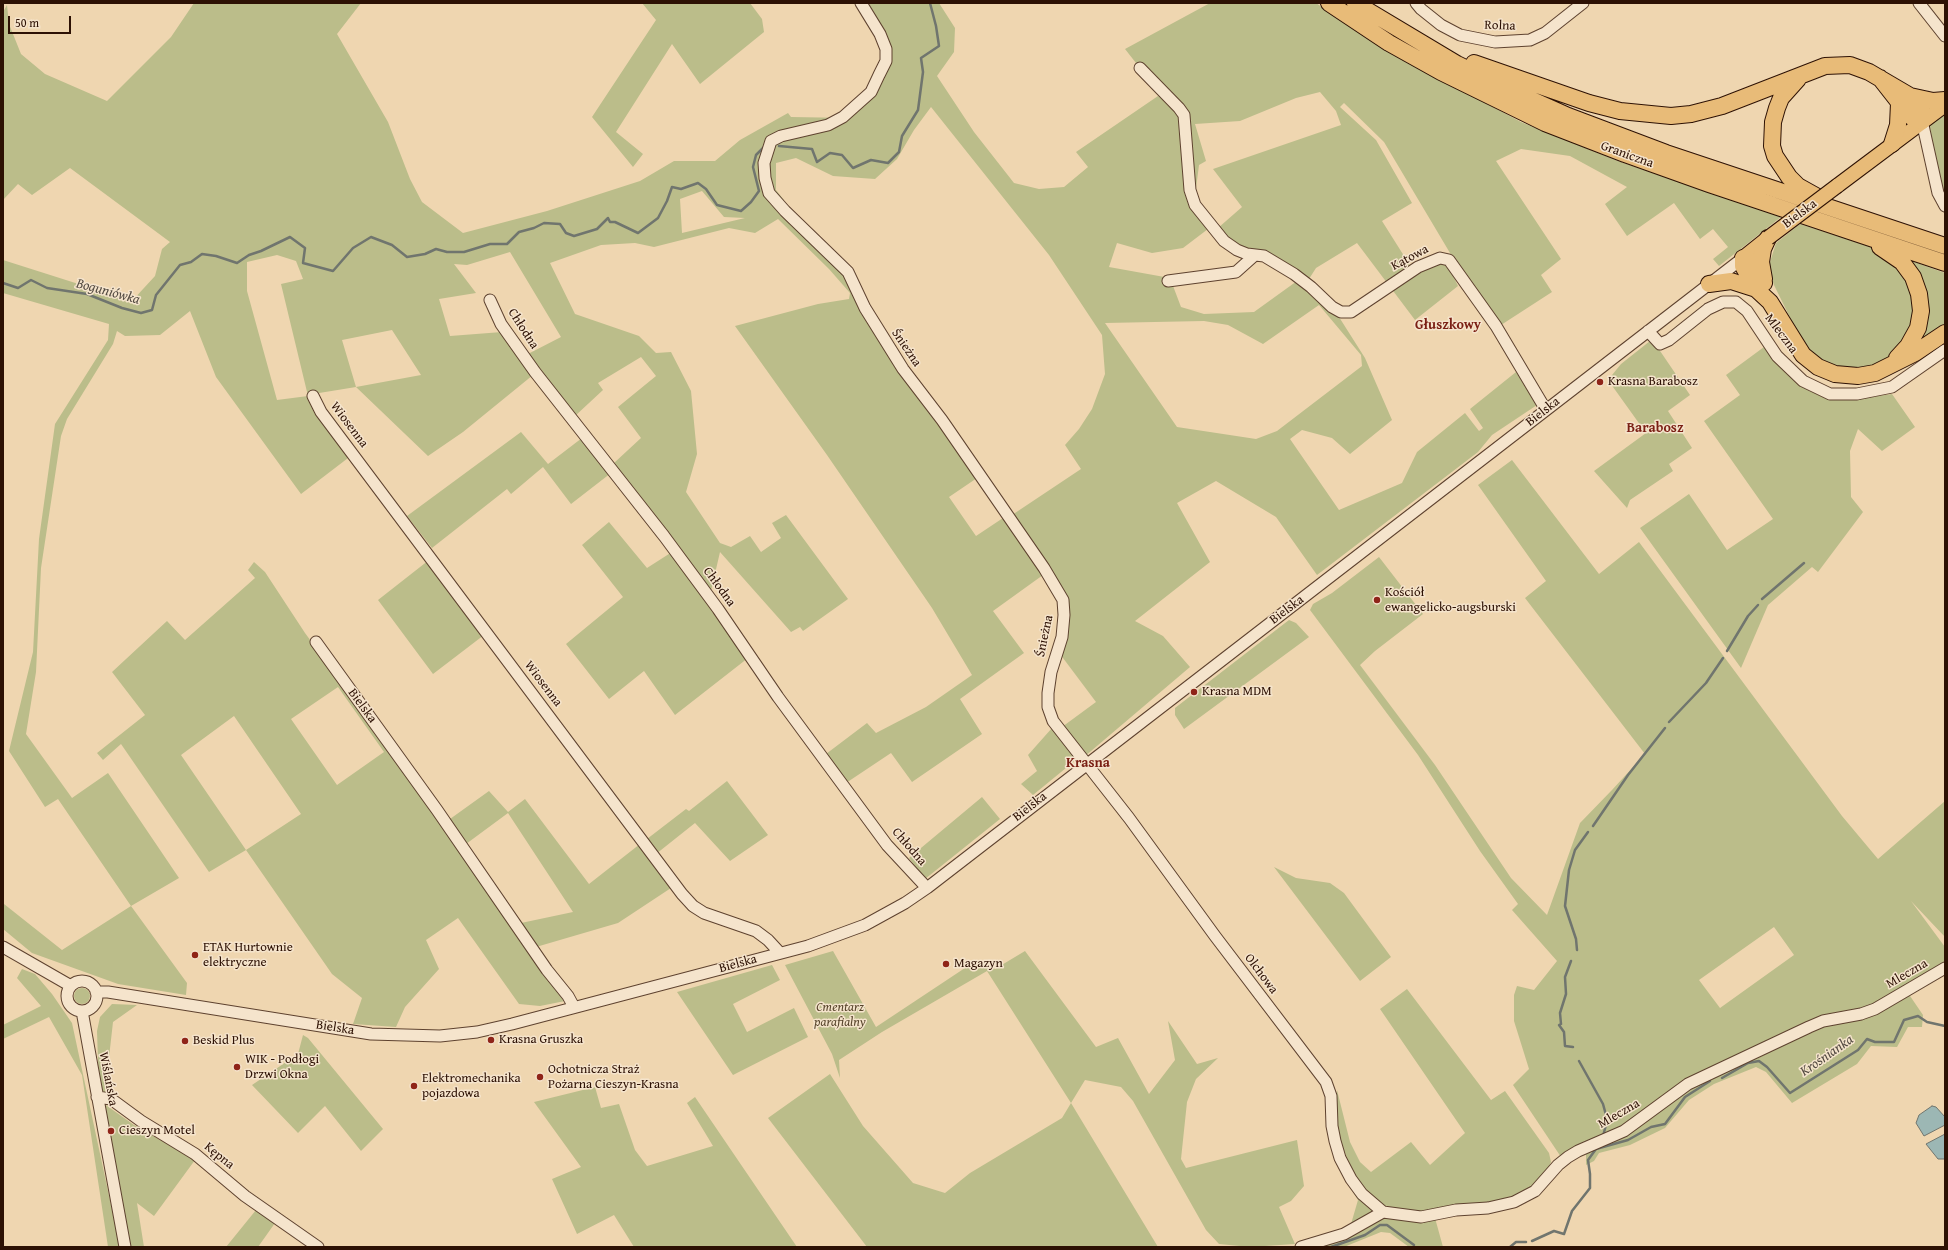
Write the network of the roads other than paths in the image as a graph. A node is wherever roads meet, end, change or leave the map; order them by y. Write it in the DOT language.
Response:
graph roads {
  1 [pos="862,3"];
  2 [pos="1329,3"];
  3 [pos="1355,3"];
  4 [pos="1416,3"];
  5 [pos="1582,3"];
  6 [pos="1919,3"];
  7 [pos="1945,36"];
  8 [pos="1419,42"];
  9 [pos="1140,68"];
  10 [pos="1803,74"];
  11 [pos="1905,99"];
  12 [pos="1945,100"];
  13 [pos="1945,105"];
  14 [pos="1922,121"];
  15 [pos="1892,144"];
  16 [pos="1945,206"];
  17 [pos="1848,221"];
  18 [pos="1768,238"];
  19 [pos="1945,246"];
  20 [pos="1255,255"];
  21 [pos="1743,258"];
  22 [pos="1945,263"];
  23 [pos="1168,281"];
  24 [pos="1709,284"];
  25 [pos="1760,286"];
  26 [pos="490,300"];
  27 [pos="1648,331"];
  28 [pos="1945,333"];
  29 [pos="1945,350"];
  30 [pos="1882,370"];
  31 [pos="313,396"];
  32 [pos="1546,410"];
  33 [pos="316,642"];
  34 [pos="1086,764"];
  35 [pos="927,888"];
  36 [pos="3,947"];
  37 [pos="780,953"];
  38 [pos="1945,968"];
  39 [pos="71,986"];
  40 [pos="96,992"];
  41 [pos="574,1007"];
  42 [pos="82,1011"];
  43 [pos="97,1097"];
  44 [pos="1383,1212"];
  45 [pos="125,1247"];
  46 [pos="318,1247"];
  47 [pos="1301,1247"];
  1 -- 34 [label="street, Śnieżna"];
  2 -- 17 [label="highway, Graniczna"];
  3 -- 8 [label="highway, Graniczna"];
  4 -- 5 [label="street, Rolna"];
  6 -- 7 [label="street"];
  8 -- 10 [label="highway"];
  8 -- 17 [label="highway, Graniczna"];
  9 -- 20 [label="street, Kątowa"];
  10 -- 11 [label="highway"];
  10 -- 17 [label="highway"];
  11 -- 12 [label="highway"];
  11 -- 14 [label="highway"];
  11 -- 15 [label="highway"];
  13 -- 14 [label="main road, Bielska"];
  14 -- 15 [label="main road, Bielska"];
  14 -- 16 [label="street"];
  15 -- 18 [label="main road, Bielska, bridge"];
  17 -- 19 [label="highway, Graniczna"];
  17 -- 22 [label="highway, Graniczna"];
  17 -- 30 [label="highway"];
  18 -- 21 [label="main road, Bielska"];
  18 -- 25 [label="highway"];
  20 -- 23 [label="street"];
  20 -- 32 [label="street, Kątowa"];
  21 -- 24 [label="street, Bielska"];
  21 -- 25 [label="highway"];
  24 -- 25 [label="highway"];
  24 -- 27 [label="street, Bielska"];
  25 -- 30 [label="highway"];
  26 -- 35 [label="street, Chłodna"];
  27 -- 29 [label="street, Mleczna"];
  27 -- 32 [label="street, Bielska"];
  28 -- 30 [label="highway"];
  31 -- 37 [label="street, Wiosenna"];
  32 -- 34 [label="street, Bielska"];
  33 -- 41 [label="street, Bielska"];
  34 -- 35 [label="street, Bielska"];
  34 -- 44 [label="street, Olchowa"];
  35 -- 37 [label="street, Bielska"];
  36 -- 39 [label="street"];
  37 -- 41 [label="street, Bielska"];
  38 -- 44 [label="street, Mleczna"];
  39 -- 40 [label="street"];
  39 -- 42 [label="street"];
  40 -- 41 [label="street, Bielska"];
  40 -- 42 [label="street"];
  42 -- 43 [label="street, Wiślańska"];
  43 -- 45 [label="street, Wiślańska"];
  43 -- 46 [label="street, Kępna"];
  44 -- 47 [label="street"];
}
